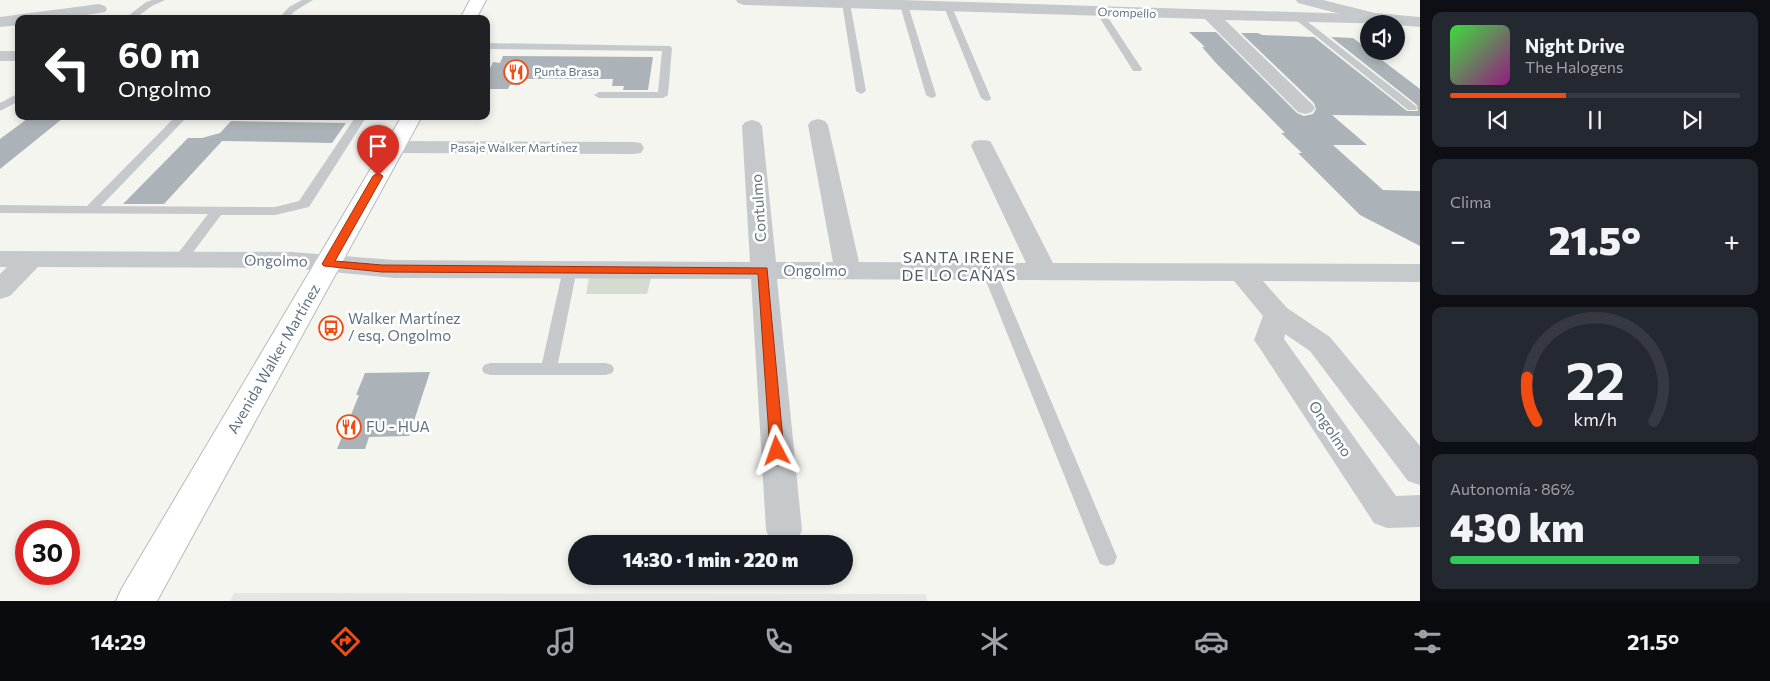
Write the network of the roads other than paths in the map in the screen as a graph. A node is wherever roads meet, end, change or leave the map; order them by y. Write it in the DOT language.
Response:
graph roads {
  1 [pos="161,0"];
  2 [pos="309,0"];
  3 [pos="478,0"];
  4 [pos="744,0"];
  5 [pos="1298,0"];
  6 [pos="1304,0"];
  7 [pos="846,3"];
  8 [pos="904,5"];
  9 [pos="948,7"];
  10 [pos="99,9"];
  11 [pos="1100,12"];
  12 [pos="55,15"];
  13 [pos="133,15"];
  14 [pos="286,15"];
  15 [pos="470,15"];
  16 [pos="1210,15"];
  17 [pos="1360,15"];
  18 [pos="1299,18"];
  19 [pos="1360,19"];
  20 [pos="15,20"];
  21 [pos="1405,21"];
  22 [pos="0,22"];
  23 [pos="1420,22"];
  24 [pos="490,46"];
  25 [pos="0,56"];
  26 [pos="15,56"];
  27 [pos="1137,69"];
  28 [pos="861,91"];
  29 [pos="931,94"];
  30 [pos="599,95"];
  31 [pos="986,98"];
  32 [pos="15,99"];
  33 [pos="0,108"];
  34 [pos="1305,108"];
  35 [pos="1412,108"];
  36 [pos="179,120"];
  37 [pos="359,120"];
  38 [pos="410,120"];
  39 [pos="818,124"];
  40 [pos="752,126"];
  41 [pos="982,146"];
  42 [pos="394,147"];
  43 [pos="633,148"];
  44 [pos="0,208"];
  45 [pos="91,210"];
  46 [pos="217,211"];
  47 [pos="0,259"];
  48 [pos="31,259"];
  49 [pos="180,260"];
  50 [pos="328,264"];
  51 [pos="570,270"];
  52 [pos="764,270"];
  53 [pos="848,271"];
  54 [pos="989,271"];
  55 [pos="1044,272"];
  56 [pos="1241,272"];
  57 [pos="1418,275"];
  58 [pos="0,290"];
  59 [pos="1277,315"];
  60 [pos="490,369"];
  61 [pos="550,369"];
  62 [pos="606,369"];
  63 [pos="1420,471"];
  64 [pos="1420,511"];
  65 [pos="784,530"];
  66 [pos="1107,557"];
  67 [pos="136,601"];
  1 -- 13 [label="lane"];
  2 -- 14 [label="lane"];
  3 -- 15 [label="main road"];
  4 -- 7 [label="street, Orompello"];
  5 -- 18 [label="street"];
  6 -- 17 [label="street"];
  7 -- 8 [label="street, Orompello"];
  7 -- 28 [label="lane"];
  8 -- 9 [label="street, Orompello"];
  8 -- 29 [label="lane"];
  9 -- 11 [label="street, Orompello"];
  9 -- 31 [label="lane"];
  10 -- 12 [label="street"];
  11 -- 16 [label="street, Orompello"];
  11 -- 27 [label="lane"];
  16 -- 18 [label="street, Orompello"];
  16 -- 34 [label="street"];
  18 -- 19 [label="street, Orompello"];
  18 -- 35 [label="lane"];
  20 -- 22 [label="street"];
  21 -- 23 [label="street, Orompello"];
  24 -- 30 [label="lane"];
  25 -- 26 [label="street"];
  32 -- 33 [label="lane"];
  36 -- 45 [label="lane"];
  37 -- 46 [label="lane"];
  38 -- 42 [label="main road, Avenida Walker Martínez"];
  39 -- 53 [label="street"];
  40 -- 52 [label="street, Contulmo"];
  41 -- 55 [label="street"];
  42 -- 43 [label="street, Pasaje Walker Martínez"];
  42 -- 50 [label="main road, Avenida Walker Martínez"];
  44 -- 45 [label="lane"];
  45 -- 46 [label="lane"];
  46 -- 49 [label="lane"];
  47 -- 48 [label="street, Ongolmo"];
  48 -- 49 [label="street, Ongolmo"];
  48 -- 58 [label="street"];
  49 -- 50 [label="street, Ongolmo"];
  50 -- 51 [label="street, Ongolmo"];
  50 -- 67 [label="main road, Avenida Walker Martínez"];
  51 -- 52 [label="street, Ongolmo"];
  51 -- 61 [label="lane"];
  52 -- 53 [label="street, Ongolmo"];
  52 -- 65 [label="street, Contulmo"];
  53 -- 54 [label="street, Ongolmo"];
  54 -- 55 [label="street, Ongolmo"];
  54 -- 66 [label="lane"];
  55 -- 56 [label="street, Ongolmo"];
  56 -- 57 [label="street, Ongolmo"];
  56 -- 59 [label="street"];
  59 -- 63 [label="street"];
  59 -- 64 [label="street, Ongolmo"];
  60 -- 61 [label="lane"];
  61 -- 62 [label="lane"];
}
